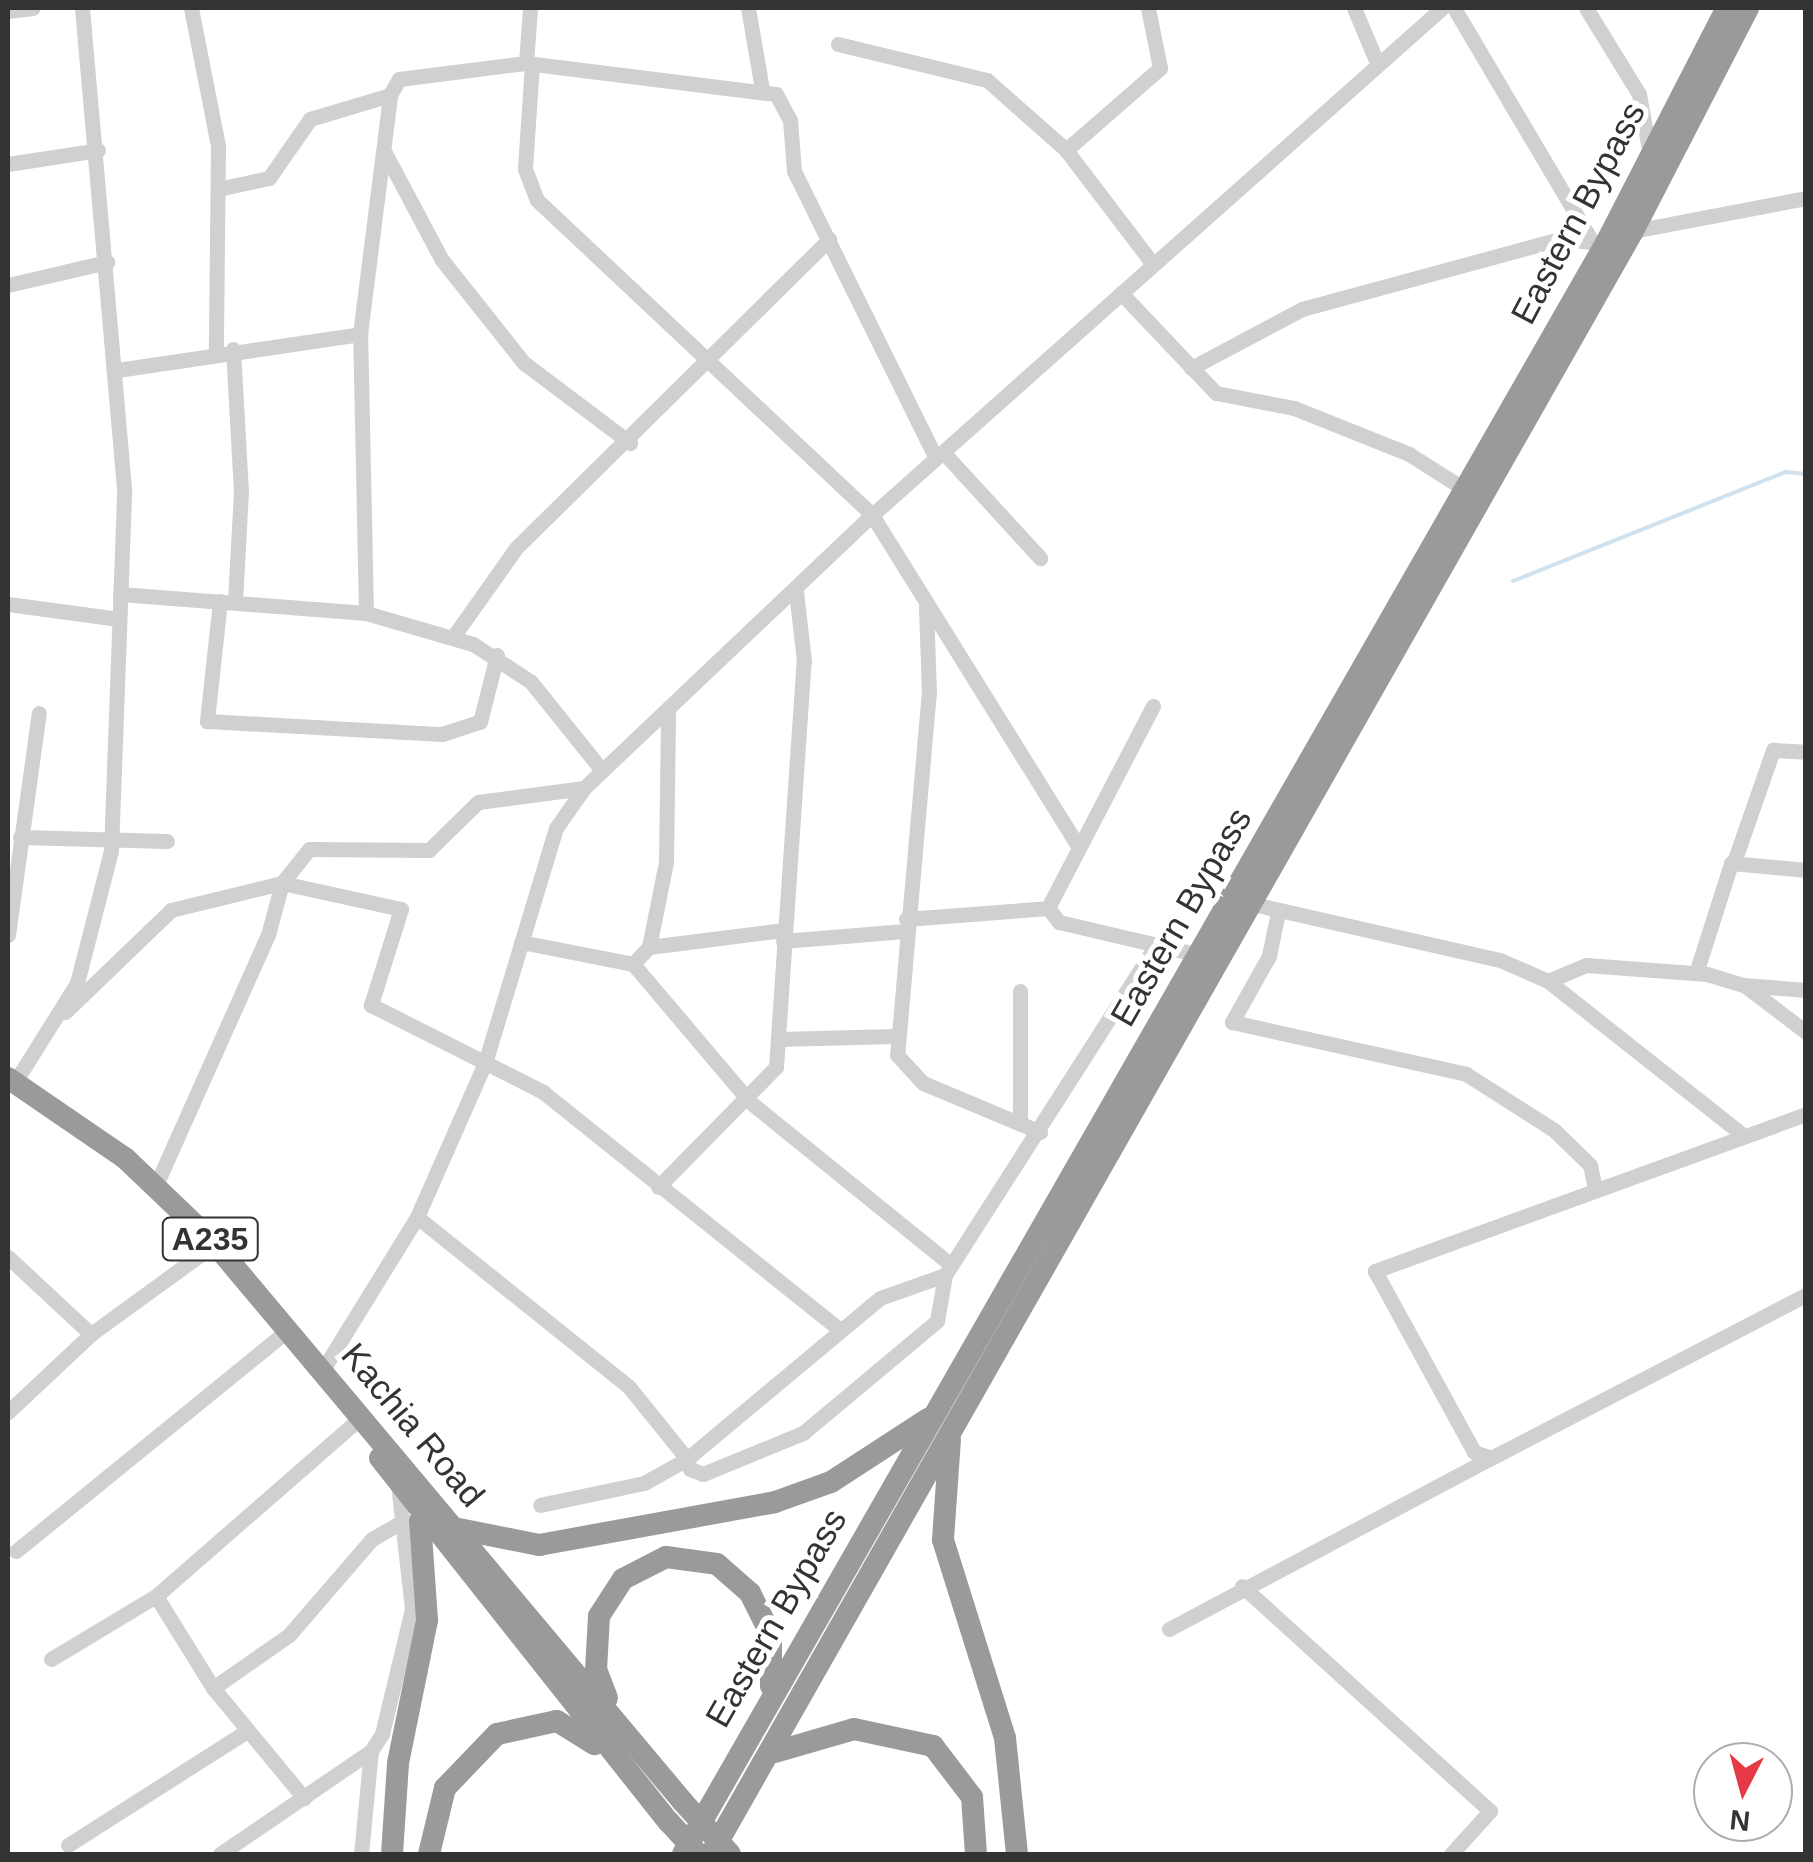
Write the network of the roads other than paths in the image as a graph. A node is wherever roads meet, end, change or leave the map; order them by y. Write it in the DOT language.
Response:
graph roads {
  1 [pos="34,8"];
  2 [pos="82,8"];
  3 [pos="191,8"];
  4 [pos="530,8"];
  5 [pos="748,8"];
  6 [pos="1148,8"];
  7 [pos="1354,8"];
  8 [pos="1442,8"];
  9 [pos="1454,8"];
  10 [pos="1586,8"];
  11 [pos="1727,8"];
  12 [pos="1748,8"];
  13 [pos="11,10"];
  14 [pos="838,44"];
  15 [pos="1375,58"];
  16 [pos="529,64"];
  17 [pos="762,90"];
  18 [pos="390,96"];
  19 [pos="98,150"];
  20 [pos="1066,150"];
  21 [pos="384,151"];
  22 [pos="1650,155"];
  23 [pos="8,164"];
  24 [pos="218,189"];
  25 [pos="1806,198"];
  26 [pos="1633,231"];
  27 [pos="829,239"];
  28 [pos="1598,242"];
  29 [pos="107,262"];
  30 [pos="1153,264"];
  31 [pos="8,285"];
  32 [pos="1121,294"];
  33 [pos="360,334"];
  34 [pos="233,349"];
  35 [pos="216,352"];
  36 [pos="700,358"];
  37 [pos="1191,368"];
  38 [pos="117,370"];
  39 [pos="630,443"];
  40 [pos="940,455"];
  41 [pos="1464,490"];
  42 [pos="872,515"];
  43 [pos="1040,558"];
  44 [pos="796,592"];
  45 [pos="120,594"];
  46 [pos="227,602"];
  47 [pos="926,603"];
  48 [pos="8,604"];
  49 [pos="366,613"];
  50 [pos="119,619"];
  51 [pos="453,637"];
  52 [pos="497,655"];
  53 [pos="1153,706"];
  54 [pos="668,710"];
  55 [pos="39,713"];
  56 [pos="1806,752"];
  57 [pos="600,769"];
  58 [pos="584,788"];
  59 [pos="20,837"];
  60 [pos="167,840"];
  61 [pos="112,843"];
  62 [pos="1078,846"];
  63 [pos="1734,862"];
  64 [pos="1806,870"];
  65 [pos="282,883"];
  66 [pos="1253,904"];
  67 [pos="1048,908"];
  68 [pos="1278,912"];
  69 [pos="906,925"];
  70 [pos="8,935"];
  71 [pos="784,935"];
  72 [pos="521,942"];
  73 [pos="1156,945"];
  74 [pos="649,948"];
  75 [pos="1200,955"];
  76 [pos="632,964"];
  77 [pos="1696,972"];
  78 [pos="1548,981"];
  79 [pos="1744,985"];
  80 [pos="1806,990"];
  81 [pos="1020,991"];
  82 [pos="63,1013"];
  83 [pos="1806,1032"];
  84 [pos="894,1036"];
  85 [pos="780,1039"];
  86 [pos="485,1064"];
  87 [pos="11,1080"];
  88 [pos="750,1102"];
  89 [pos="1806,1114"];
  90 [pos="1020,1124"];
  91 [pos="1040,1132"];
  92 [pos="1740,1132"];
  93 [pos="156,1185"];
  94 [pos="658,1187"];
  95 [pos="1595,1188"];
  96 [pos="417,1217"];
  97 [pos="214,1244"];
  98 [pos="8,1257"];
  99 [pos="948,1270"];
  100 [pos="1806,1296"];
  101 [pos="288,1330"];
  102 [pos="840,1330"];
  103 [pos="91,1334"];
  104 [pos="322,1371"];
  105 [pos="8,1412"];
  106 [pos="358,1420"];
  107 [pos="943,1421"];
  108 [pos="373,1441"];
  109 [pos="688,1458"];
  110 [pos="1490,1458"];
  111 [pos="540,1505"];
  112 [pos="410,1519"];
  113 [pos="455,1528"];
  114 [pos="16,1551"];
  115 [pos="1242,1586"];
  116 [pos="156,1596"];
  117 [pos="1169,1629"];
  118 [pos="52,1659"];
  119 [pos="213,1688"];
  120 [pos="770,1696"];
  121 [pos="616,1719"];
  122 [pos="246,1730"];
  123 [pos="371,1751"];
  124 [pos="772,1754"];
  125 [pos="636,1781"];
  126 [pos="304,1798"];
  127 [pos="68,1846"];
  128 [pos="220,1854"];
  129 [pos="361,1854"];
  130 [pos="392,1854"];
  131 [pos="429,1854"];
  132 [pos="683,1854"];
  133 [pos="698,1854"];
  134 [pos="711,1854"];
  135 [pos="730,1854"];
  136 [pos="976,1854"];
  137 [pos="1017,1854"];
  138 [pos="1451,1854"];
  1 -- 13 [label="street"];
  2 -- 19 [label="street"];
  3 -- 24 [label="street"];
  4 -- 16 [label="street"];
  5 -- 17 [label="street"];
  6 -- 20 [label="street"];
  7 -- 15 [label="street"];
  8 -- 15 [label="street"];
  9 -- 28 [label="street"];
  10 -- 22 [label="street"];
  11 -- 22 [label="highway, Eastern Bypass"];
  12 -- 26 [label="highway, Eastern Bypass"];
  14 -- 20 [label="street"];
  15 -- 30 [label="street"];
  16 -- 17 [label="street"];
  16 -- 18 [label="street"];
  16 -- 36 [label="street"];
  17 -- 27 [label="street"];
  18 -- 21 [label="street"];
  18 -- 24 [label="street"];
  19 -- 23 [label="street"];
  19 -- 29 [label="street"];
  20 -- 30 [label="street"];
  21 -- 33 [label="street"];
  21 -- 39 [label="street"];
  22 -- 28 [label="highway, Eastern Bypass"];
  24 -- 35 [label="street"];
  25 -- 26 [label="street"];
  26 -- 66 [label="highway, Eastern Bypass"];
  27 -- 36 [label="street"];
  27 -- 40 [label="street"];
  28 -- 37 [label="street"];
  28 -- 41 [label="highway, Eastern Bypass"];
  29 -- 31 [label="street"];
  29 -- 38 [label="street"];
  30 -- 32 [label="street"];
  32 -- 37 [label="street"];
  32 -- 40 [label="street"];
  33 -- 34 [label="street"];
  33 -- 49 [label="street"];
  34 -- 35 [label="street"];
  34 -- 46 [label="street"];
  35 -- 38 [label="street"];
  36 -- 39 [label="street"];
  36 -- 42 [label="street"];
  37 -- 41 [label="street"];
  38 -- 45 [label="street"];
  39 -- 51 [label="street"];
  40 -- 42 [label="street"];
  40 -- 43 [label="street"];
  41 -- 75 [label="highway, Eastern Bypass"];
  42 -- 44 [label="street"];
  42 -- 47 [label="street"];
  44 -- 54 [label="street"];
  44 -- 71 [label="street"];
  45 -- 46 [label="street"];
  45 -- 50 [label="street"];
  46 -- 49 [label="street"];
  46 -- 52 [label="street"];
  47 -- 62 [label="street"];
  47 -- 69 [label="street"];
  48 -- 50 [label="street"];
  49 -- 51 [label="street"];
  50 -- 61 [label="street"];
  51 -- 52 [label="street"];
  52 -- 57 [label="street"];
  53 -- 62 [label="street"];
  54 -- 57 [label="street"];
  54 -- 74 [label="street"];
  55 -- 59 [label="street"];
  56 -- 63 [label="street"];
  57 -- 58 [label="street"];
  58 -- 65 [label="street"];
  58 -- 72 [label="street"];
  59 -- 61 [label="street"];
  59 -- 70 [label="street"];
  60 -- 61 [label="street"];
  61 -- 82 [label="street"];
  62 -- 67 [label="street"];
  63 -- 64 [label="street"];
  63 -- 77 [label="street"];
  65 -- 82 [label="street"];
  65 -- 86 [label="street"];
  65 -- 93 [label="street"];
  66 -- 68 [label="street"];
  66 -- 107 [label="highway, Eastern Bypass"];
  67 -- 69 [label="street"];
  67 -- 73 [label="street"];
  68 -- 78 [label="street"];
  68 -- 95 [label="street"];
  69 -- 71 [label="street"];
  69 -- 84 [label="street"];
  71 -- 74 [label="street"];
  71 -- 85 [label="street"];
  72 -- 76 [label="street"];
  72 -- 86 [label="street"];
  73 -- 75 [label="street"];
  73 -- 91 [label="street"];
  74 -- 76 [label="street"];
  75 -- 107 [label="highway, Eastern Bypass"];
  76 -- 88 [label="street"];
  77 -- 78 [label="street"];
  77 -- 79 [label="street"];
  78 -- 92 [label="street"];
  79 -- 80 [label="street"];
  79 -- 83 [label="street"];
  81 -- 90 [label="street"];
  82 -- 87 [label="street"];
  84 -- 85 [label="street"];
  84 -- 90 [label="street"];
  85 -- 88 [label="street"];
  86 -- 94 [label="street"];
  86 -- 96 [label="street"];
  87 -- 93 [label="highway, Kachia Road / A235"];
  88 -- 94 [label="street"];
  88 -- 99 [label="street"];
  89 -- 92 [label="street"];
  90 -- 91 [label="street"];
  91 -- 99 [label="street"];
  92 -- 95 [label="street"];
  93 -- 97 [label="highway, Kachia Road / A235"];
  94 -- 102 [label="street"];
  95 -- 110 [label="street"];
  96 -- 104 [label="street"];
  96 -- 109 [label="street"];
  97 -- 101 [label="highway, Kachia Road / A235"];
  97 -- 103 [label="street"];
  98 -- 103 [label="street"];
  99 -- 102 [label="street"];
  99 -- 109 [label="street"];
  100 -- 110 [label="street"];
  101 -- 104 [label="highway, Kachia Road / A235"];
  101 -- 114 [label="street"];
  102 -- 109 [label="street"];
  103 -- 105 [label="street"];
  104 -- 106 [label="highway, Kachia Road / A235"];
  106 -- 108 [label="highway, Kachia Road / A235"];
  106 -- 116 [label="street"];
  107 -- 113 [label="highway"];
  107 -- 120 [label="highway, Eastern Bypass"];
  107 -- 124 [label="highway, Eastern Bypass"];
  107 -- 137 [label="highway"];
  108 -- 112 [label="highway, A235"];
  108 -- 113 [label="highway, Kachia Road / A235"];
  109 -- 111 [label="street"];
  110 -- 115 [label="street"];
  112 -- 119 [label="street"];
  112 -- 123 [label="street"];
  112 -- 125 [label="highway, A235"];
  112 -- 130 [label="highway"];
  113 -- 121 [label="highway, Kachia Road / A235"];
  115 -- 117 [label="street"];
  115 -- 138 [label="street"];
  116 -- 118 [label="street"];
  116 -- 119 [label="street"];
  119 -- 122 [label="street"];
  120 -- 121 [label="highway"];
  120 -- 132 [label="highway, Eastern Bypass"];
  121 -- 135 [label="highway, Kachia Road / A235, bridge"];
  122 -- 126 [label="street"];
  122 -- 127 [label="street"];
  123 -- 126 [label="street"];
  123 -- 129 [label="street"];
  124 -- 134 [label="highway, Eastern Bypass"];
  124 -- 136 [label="highway"];
  125 -- 131 [label="highway"];
  125 -- 133 [label="highway, A235, bridge"];
  126 -- 128 [label="street"];
}
